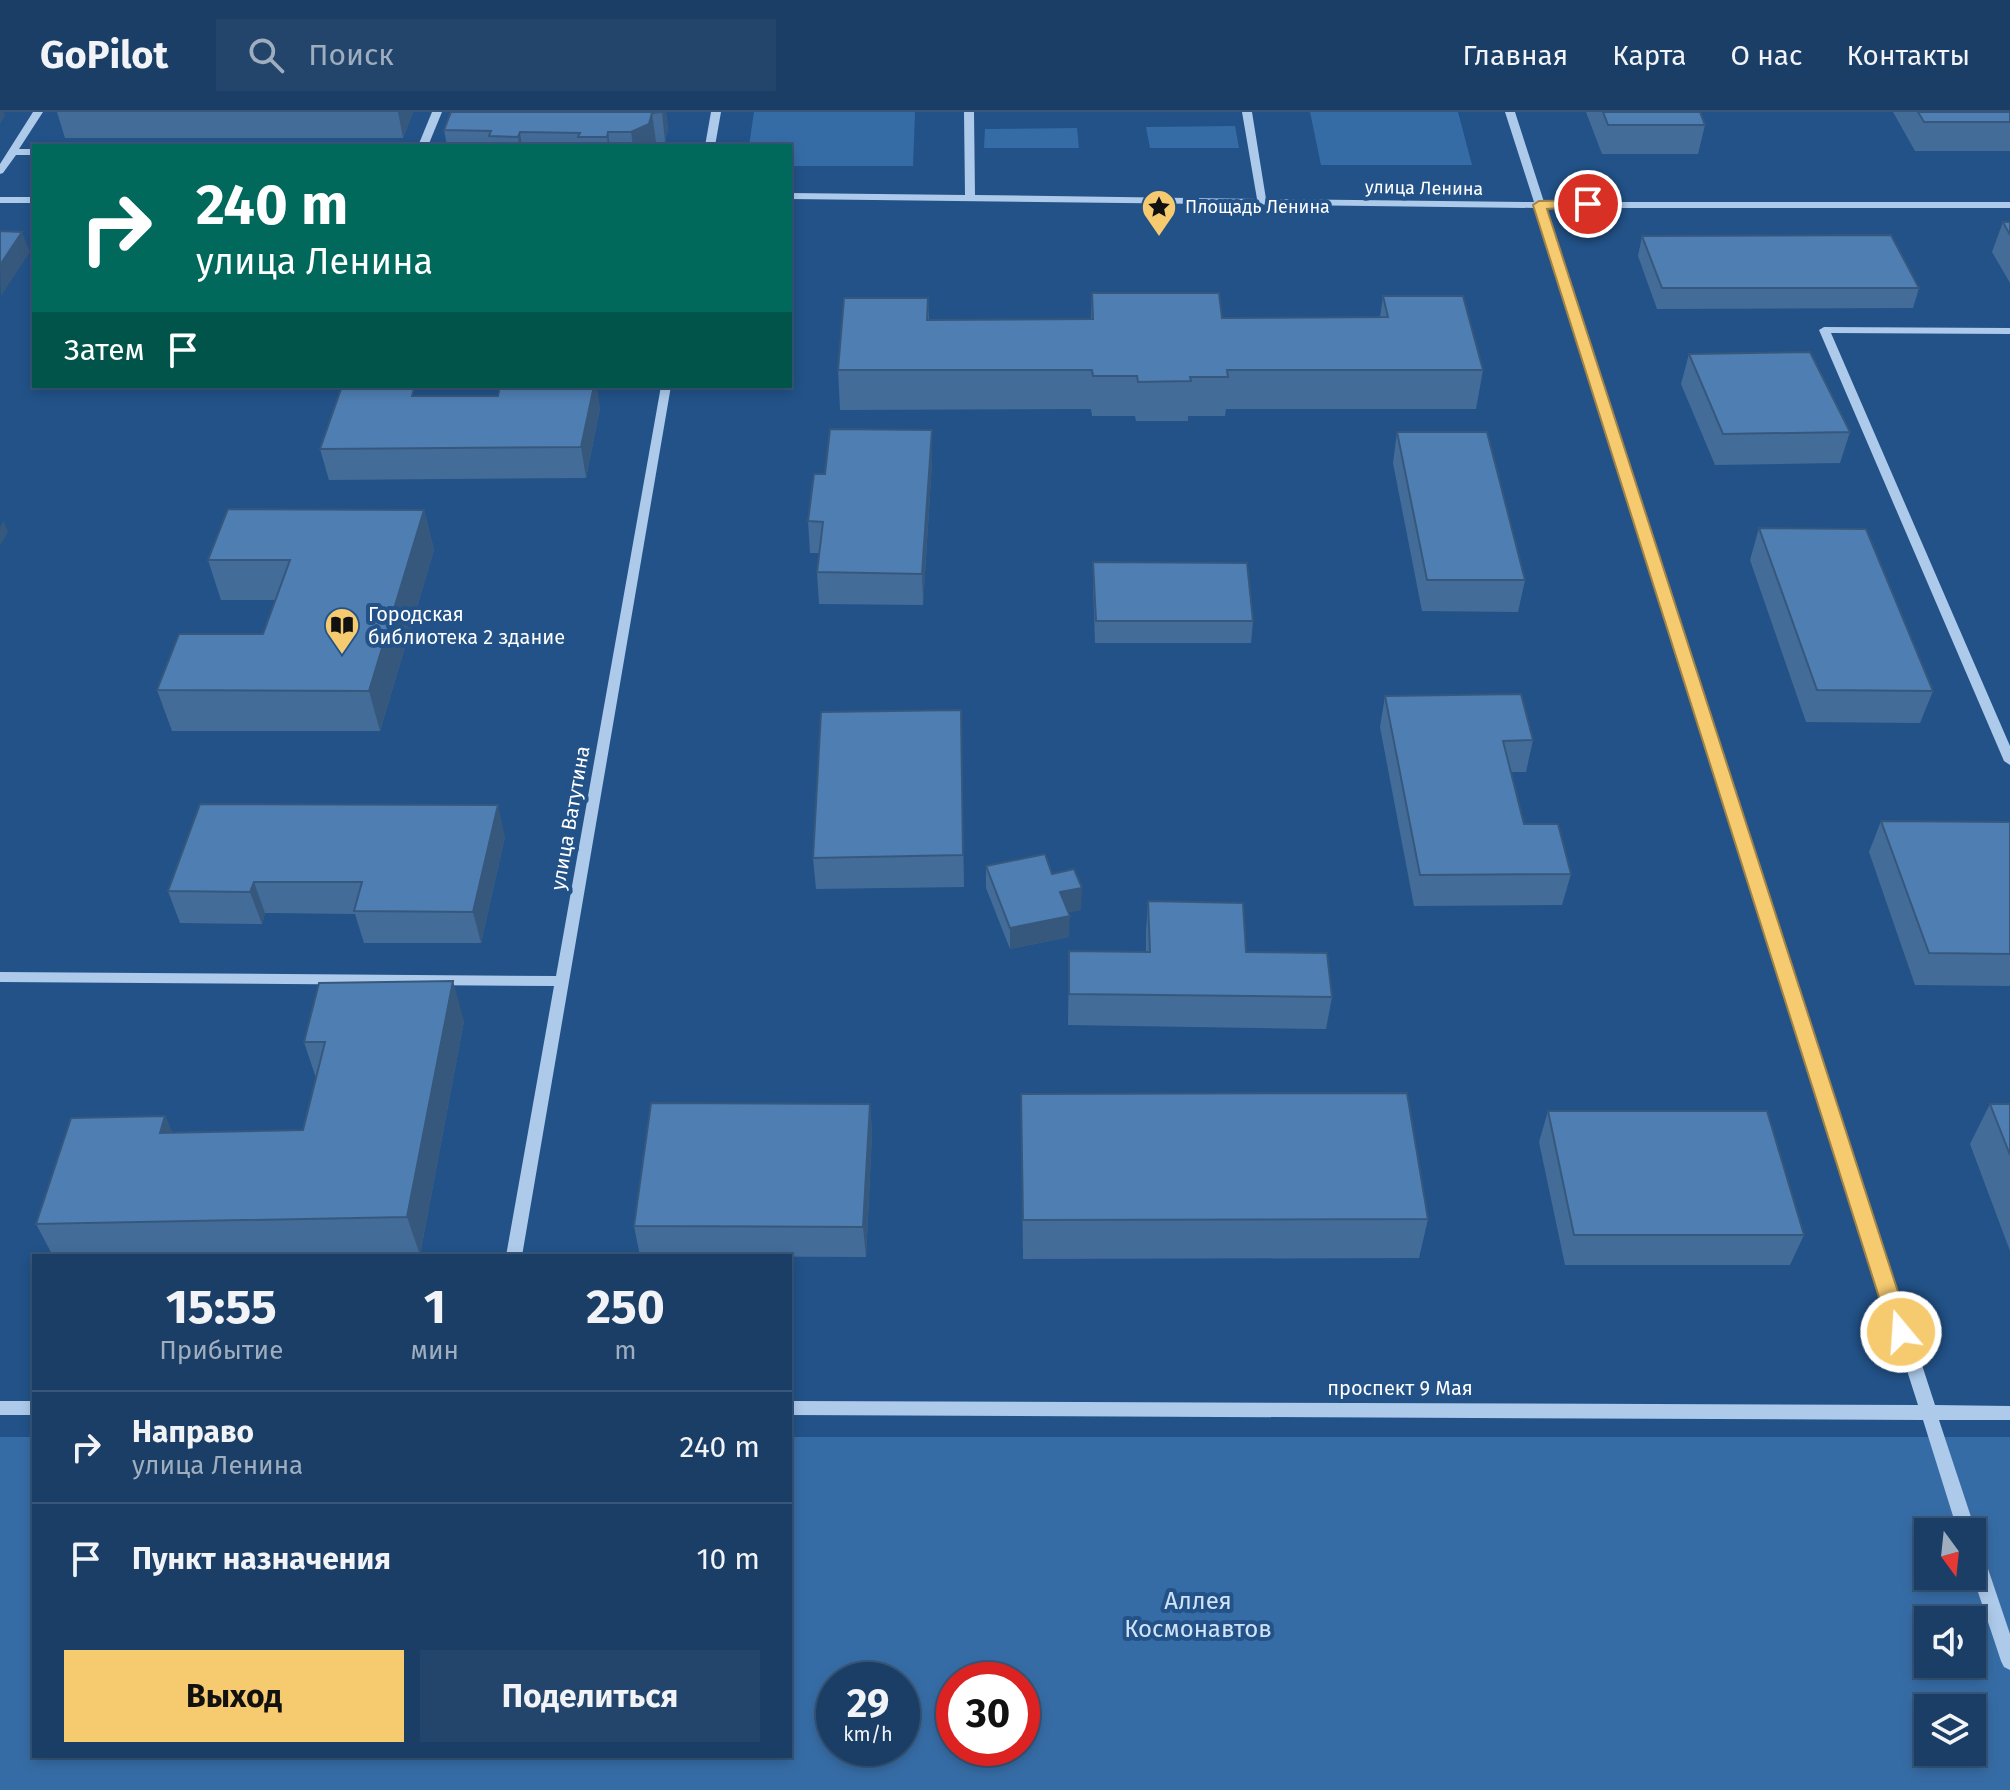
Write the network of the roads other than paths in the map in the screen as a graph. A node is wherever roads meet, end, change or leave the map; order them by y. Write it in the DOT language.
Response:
graph roads {
  1 [pos="38,112"];
  2 [pos="437,112"];
  3 [pos="716,112"];
  4 [pos="969,112"];
  5 [pos="1247,112"];
  6 [pos="1510,112"];
  7 [pos="424,144"];
  8 [pos="710,144"];
  9 [pos="13,152"];
  10 [pos="32,152"];
  11 [pos="0,171"];
  12 [pos="792,196"];
  13 [pos="970,198"];
  14 [pos="0,200"];
  15 [pos="32,200"];
  16 [pos="1262,202"];
  17 [pos="1539,205"];
  18 [pos="2010,205"];
  19 [pos="2010,331"];
  20 [pos="666,388"];
  21 [pos="2010,761"];
  22 [pos="0,977"];
  23 [pos="562,981"];
  24 [pos="514,1254"];
  25 [pos="0,1408"];
  26 [pos="32,1408"];
  27 [pos="792,1408"];
  28 [pos="1926,1413"];
  29 [pos="2010,1413"];
  30 [pos="1962,1518"];
  31 [pos="1986,1590"];
  32 [pos="2010,1661"];
  1 -- 9 [label="street"];
  2 -- 7 [label="street"];
  3 -- 8 [label="street"];
  4 -- 13 [label="street"];
  5 -- 16 [label="street"];
  6 -- 17 [label="street"];
  9 -- 10 [label="street"];
  9 -- 11 [label="street"];
  12 -- 13 [label="street, улица Ленина"];
  13 -- 16 [label="street, улица Ленина"];
  14 -- 15 [label="street"];
  16 -- 17 [label="street, улица Ленина"];
  17 -- 18 [label="street, улица Ленина"];
  17 -- 28 [label="street"];
  19 -- 21 [label="street"];
  20 -- 23 [label="street, улица Ватутина"];
  22 -- 23 [label="street"];
  23 -- 24 [label="street, улица Ватутина"];
  25 -- 26 [label="street"];
  27 -- 28 [label="street, проспект 9 Мая"];
  28 -- 29 [label="street, проспект 9 Мая"];
  28 -- 30 [label="street"];
  31 -- 32 [label="street"];
}
